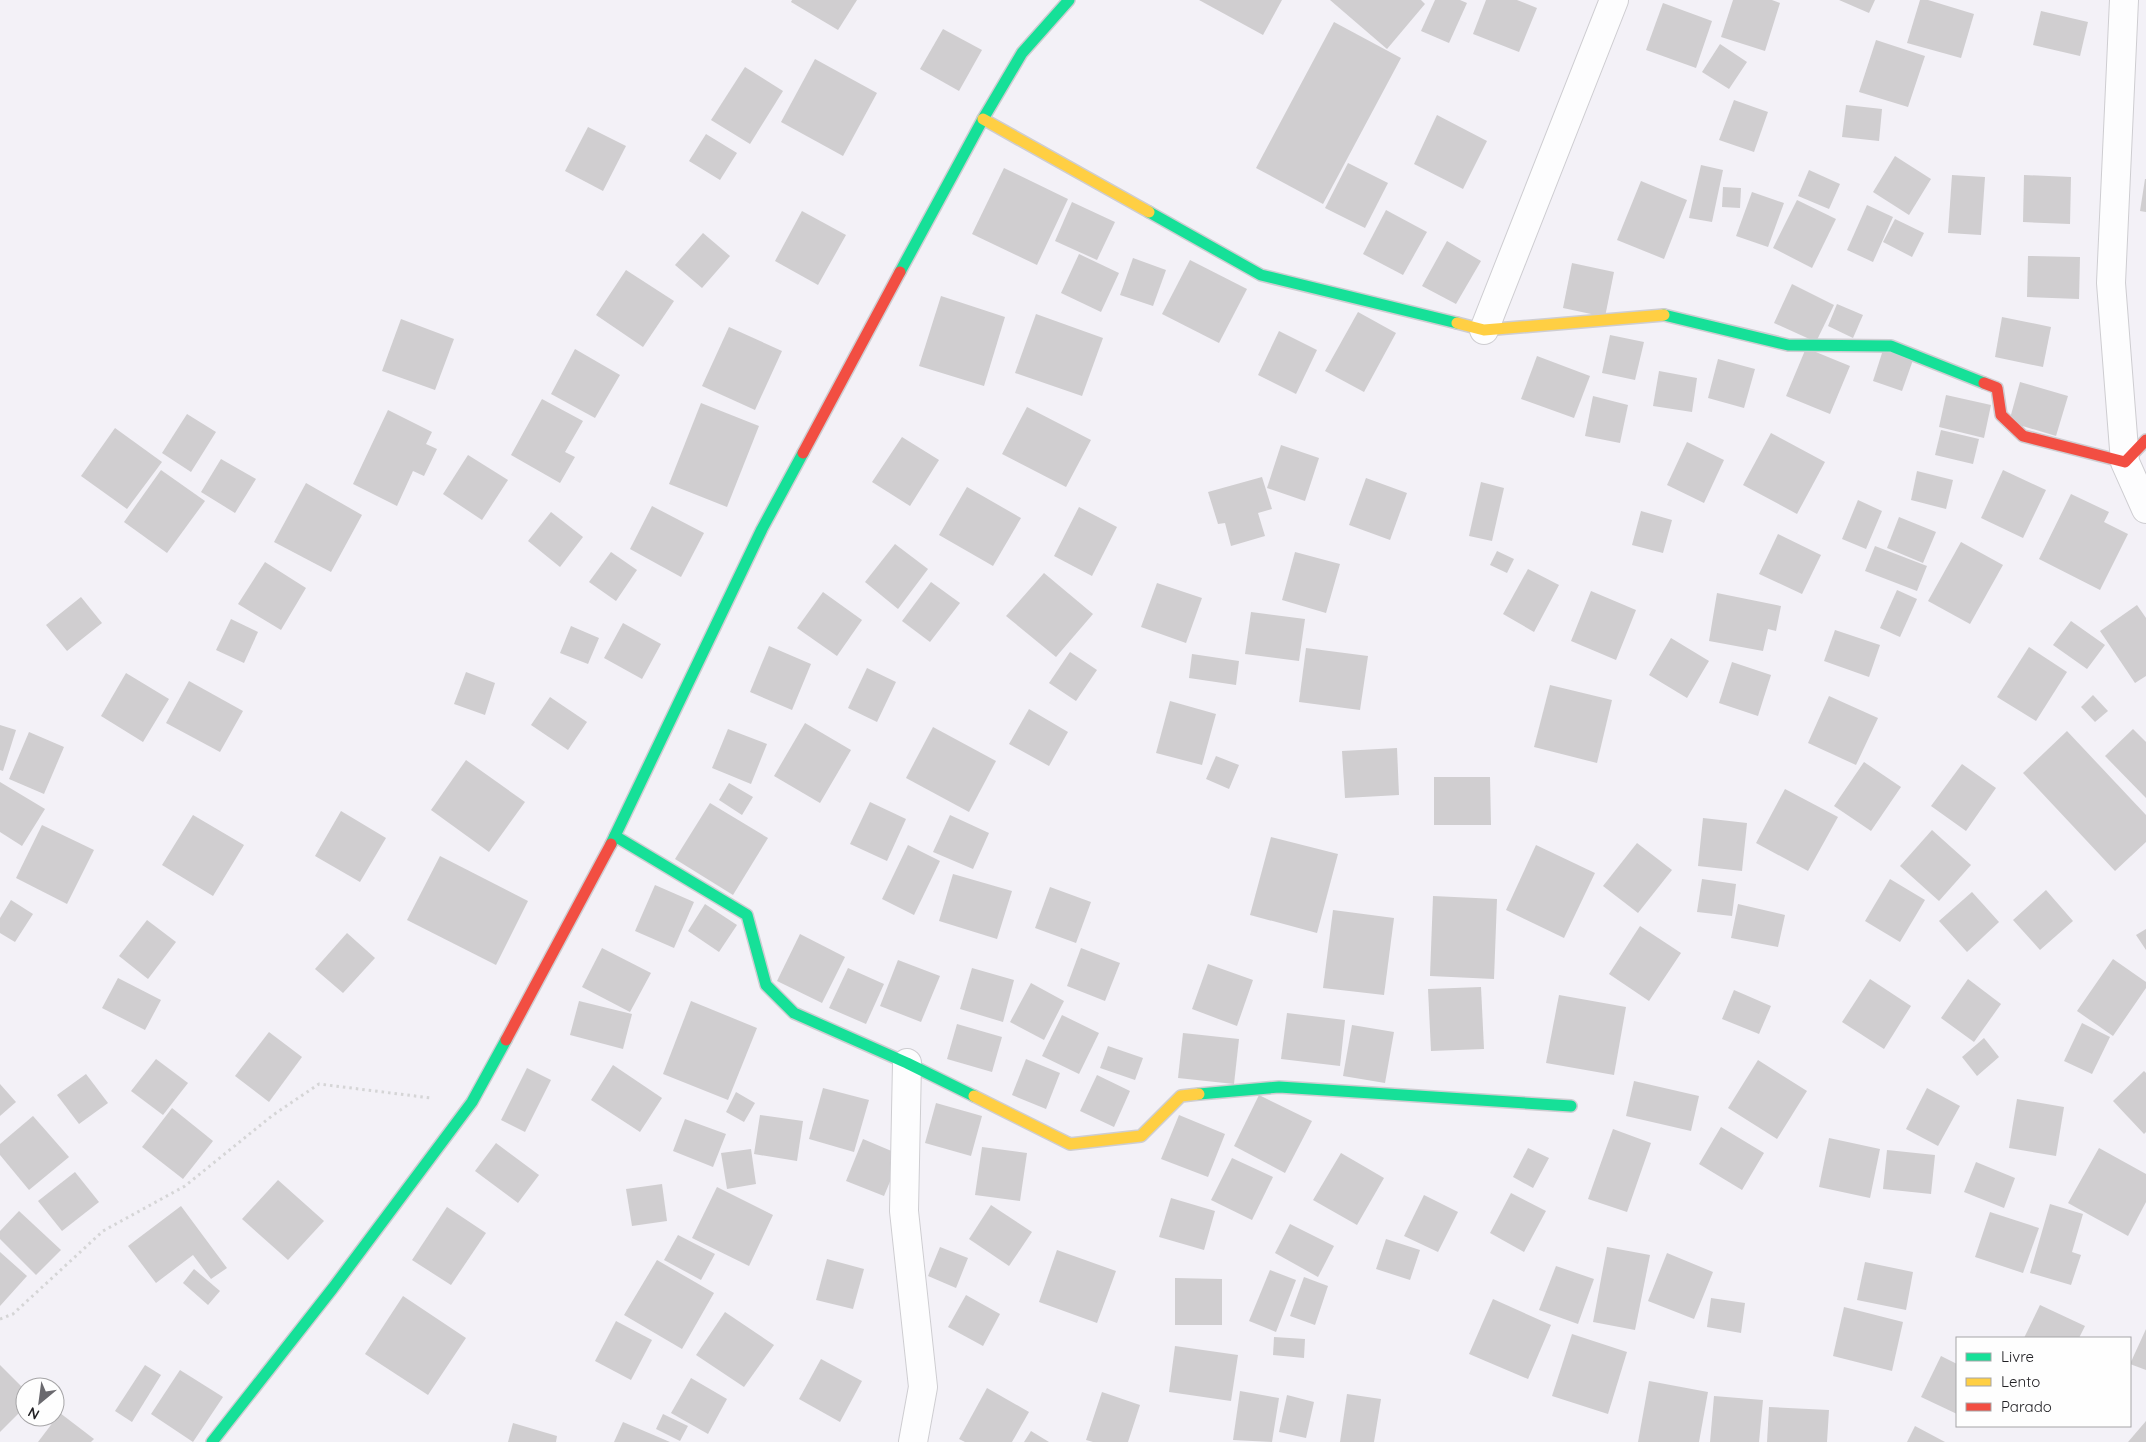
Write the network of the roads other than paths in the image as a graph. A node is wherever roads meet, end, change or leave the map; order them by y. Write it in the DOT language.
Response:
graph roads {
  1 [pos="1069,0"];
  2 [pos="1614,0"];
  3 [pos="2124,0"];
  4 [pos="983,119"];
  5 [pos="1484,330"];
  6 [pos="2146,440"];
  7 [pos="2126,462"];
  8 [pos="2146,509"];
  9 [pos="615,836"];
  10 [pos="907,1063"];
  11 [pos="1571,1106"];
  12 [pos="212,1442"];
  13 [pos="913,1442"];
  1 -- 4 [label="street"];
  2 -- 5 [label="street"];
  3 -- 7 [label="street"];
  4 -- 5 [label="street"];
  4 -- 9 [label="street"];
  5 -- 7 [label="street"];
  6 -- 7 [label="street"];
  7 -- 8 [label="street"];
  9 -- 10 [label="street"];
  9 -- 12 [label="street"];
  10 -- 11 [label="street"];
  10 -- 13 [label="street"];
}
